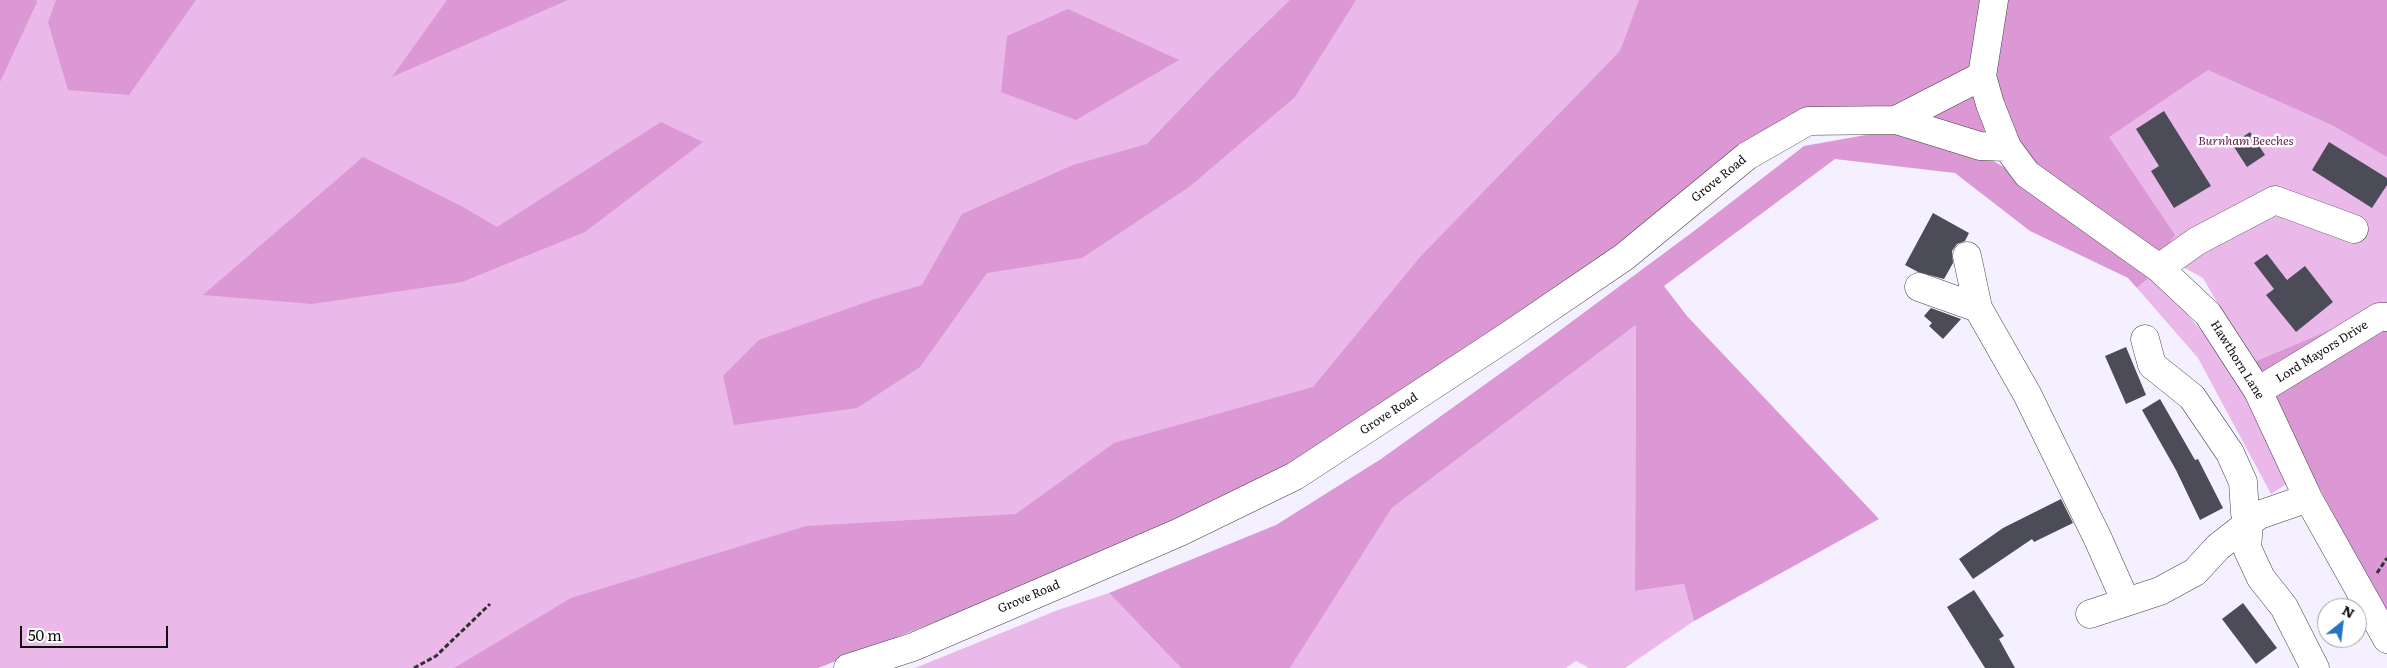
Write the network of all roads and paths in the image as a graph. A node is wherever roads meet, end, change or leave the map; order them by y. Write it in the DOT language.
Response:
graph roads {
  1 [pos="1994,0"];
  2 [pos="1982,76"];
  3 [pos="1896,120"];
  4 [pos="2007,147"];
  5 [pos="2354,228"];
  6 [pos="1967,256"];
  7 [pos="2159,268"];
  8 [pos="1919,287"];
  9 [pos="1978,308"];
  10 [pos="2387,317"];
  11 [pos="2145,339"];
  12 [pos="2258,391"];
  13 [pos="2308,498"];
  14 [pos="2249,523"];
  15 [pos="2126,602"];
  16 [pos="490,604"];
  17 [pos="2090,614"];
  18 [pos="2387,639"];
  19 [pos="414,668"];
  20 [pos="848,668"];
  21 [pos="2315,668"];
  1 -- 2 [label="street"];
  2 -- 3 [label="street, Grove Road"];
  2 -- 4 [label="street, Hawthorn Lane"];
  3 -- 4 [label="street, Grove Road"];
  3 -- 20 [label="street, Grove Road"];
  4 -- 7 [label="street, Hawthorn Lane"];
  5 -- 7 [label="street"];
  6 -- 9 [label="street"];
  7 -- 12 [label="street, Hawthorn Lane"];
  8 -- 9 [label="street"];
  9 -- 15 [label="street"];
  10 -- 12 [label="street, Lord Mayors Drive"];
  11 -- 14 [label="street"];
  12 -- 13 [label="street, Hawthorn Lane"];
  13 -- 14 [label="street"];
  13 -- 18 [label="street, Hawthorn Lane"];
  14 -- 15 [label="street"];
  14 -- 21 [label="street"];
  15 -- 17 [label="street"];
  16 -- 19 [label="path"];
}
